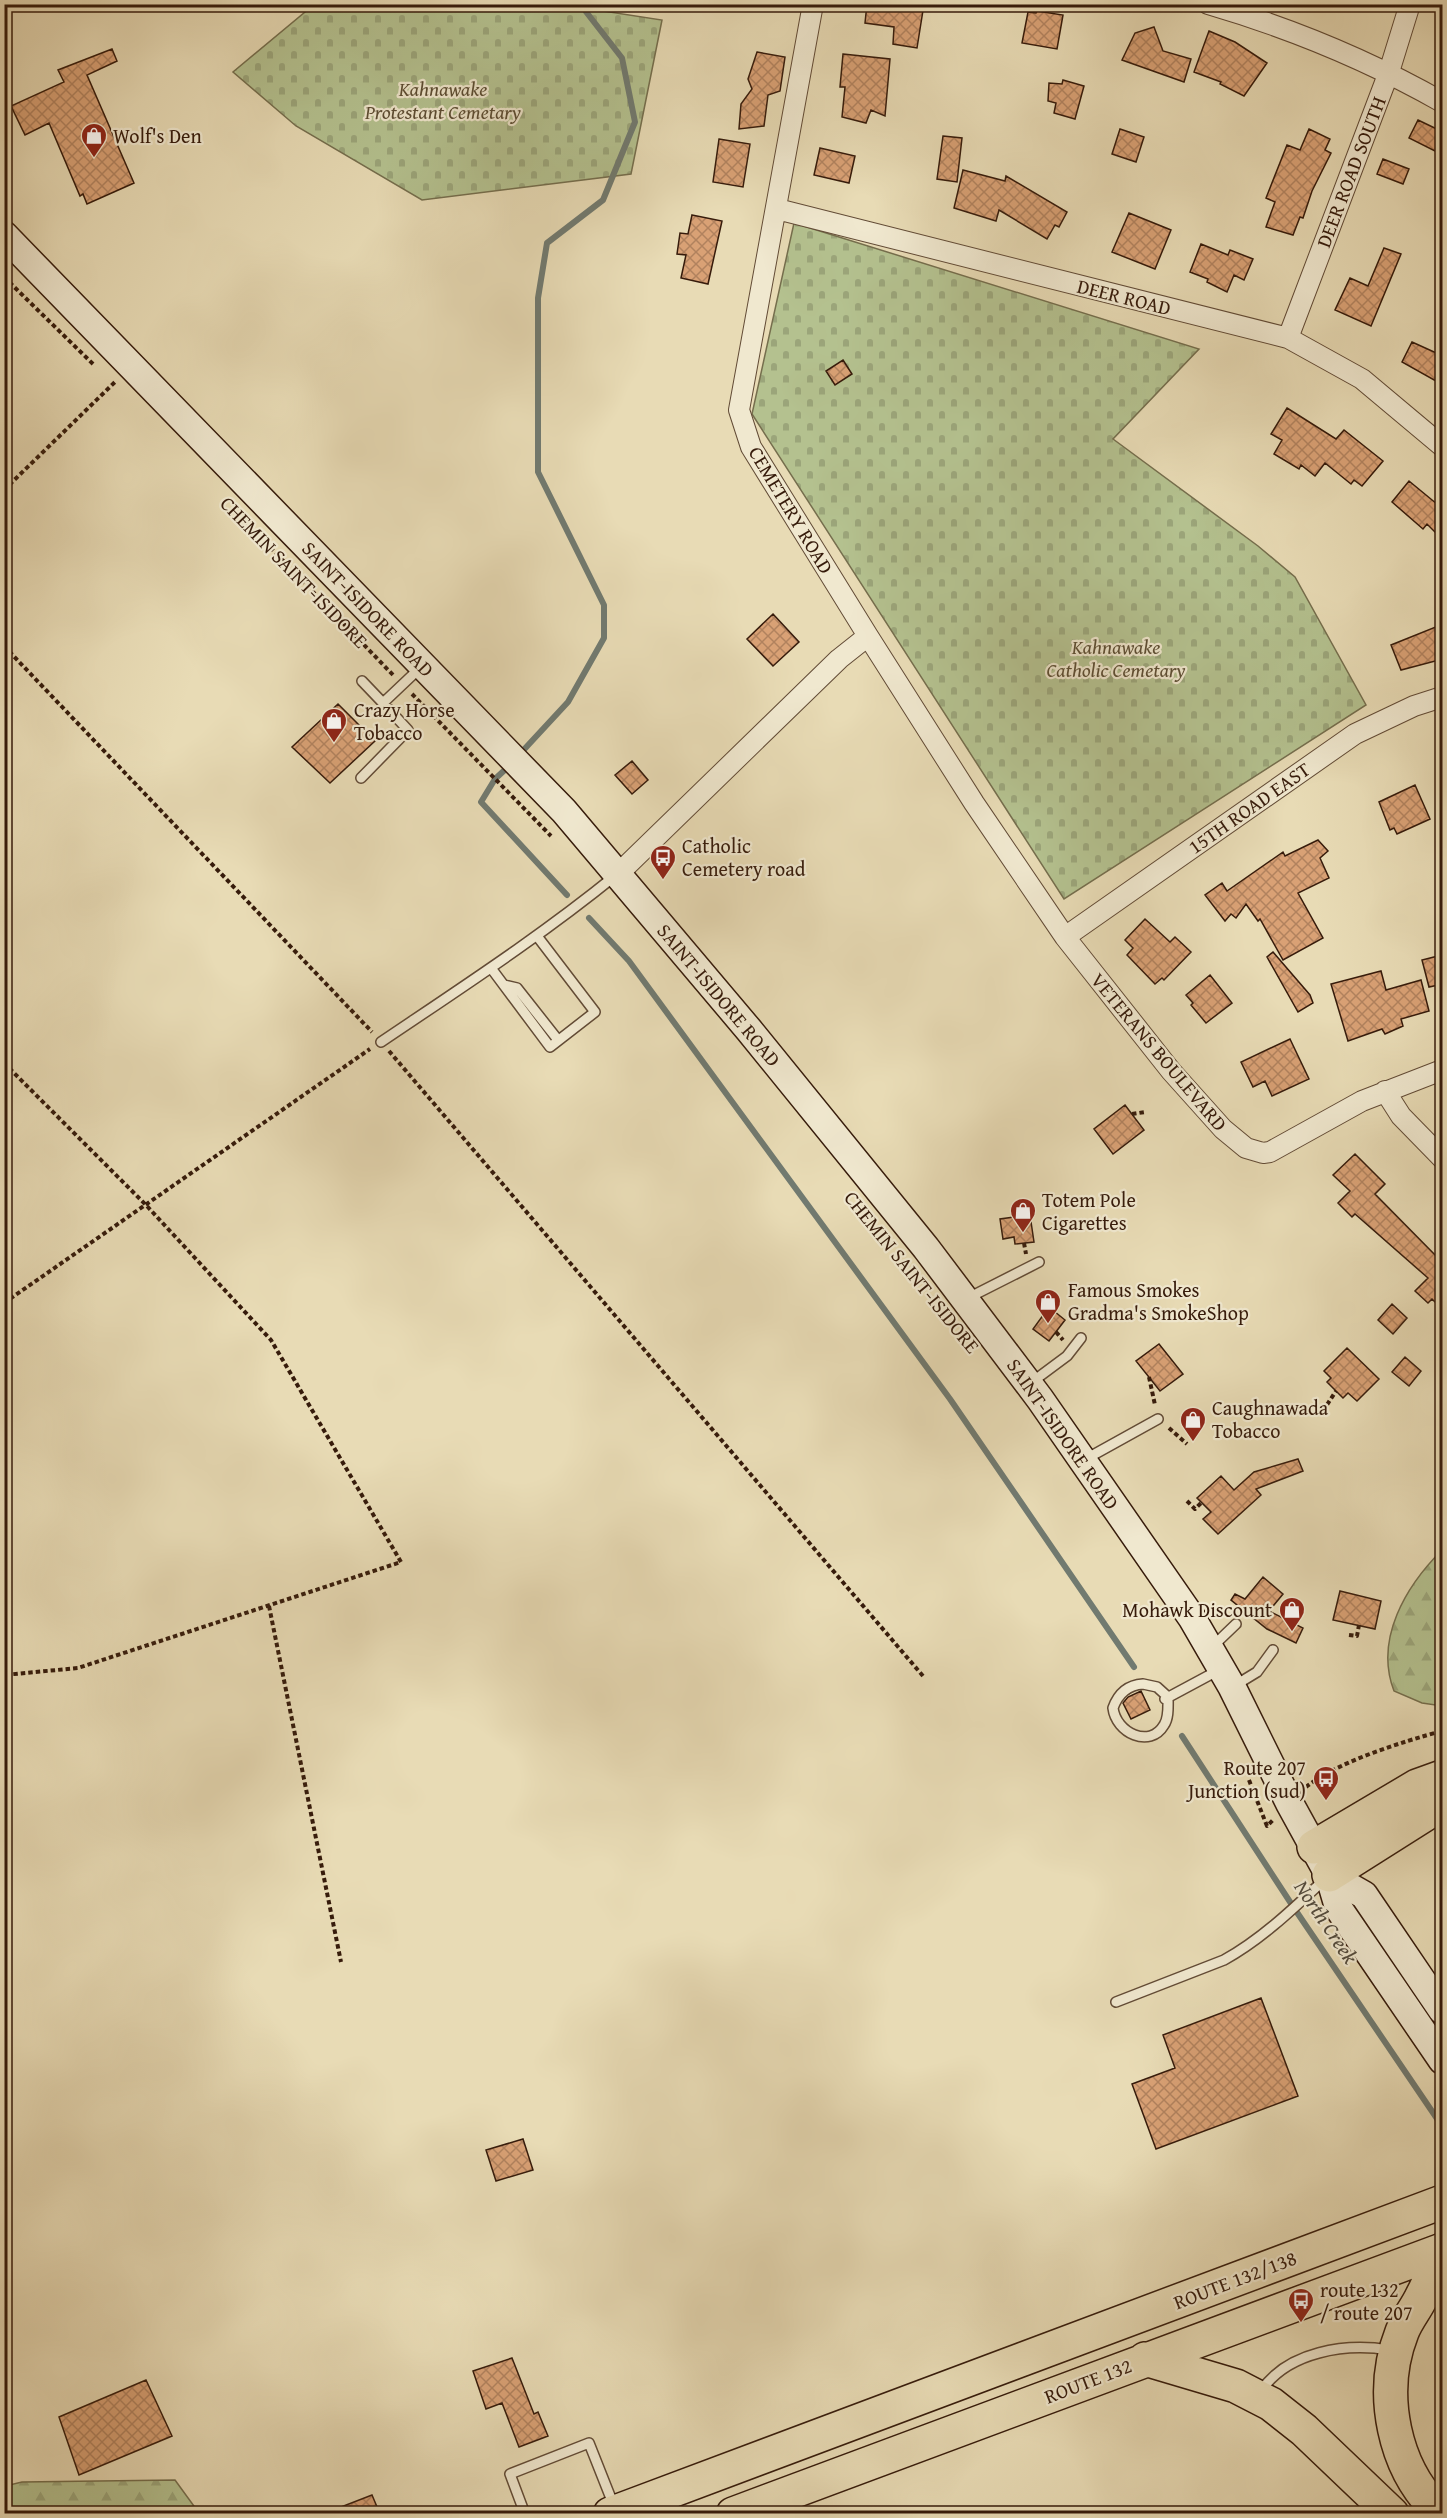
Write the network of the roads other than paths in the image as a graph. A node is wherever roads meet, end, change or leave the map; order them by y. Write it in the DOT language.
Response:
graph roads {
  1 [pos="813,4"];
  2 [pos="1208,4"];
  3 [pos="1410,4"];
  4 [pos="1389,72"];
  5 [pos="1443,102"];
  6 [pos="777,209"];
  7 [pos="4,235"];
  8 [pos="1288,338"];
  9 [pos="1443,446"];
  10 [pos="868,636"];
  11 [pos="423,665"];
  12 [pos="362,681"];
  13 [pos="1443,697"];
  14 [pos="383,703"];
  15 [pos="361,778"];
  16 [pos="974,803"];
  17 [pos="618,874"];
  18 [pos="537,936"];
  19 [pos="1065,937"];
  20 [pos="491,968"];
  21 [pos="381,1042"];
  22 [pos="1443,1070"];
  23 [pos="1384,1091"];
  24 [pos="1443,1158"];
  25 [pos="1039,1262"];
  26 [pos="965,1299"];
  27 [pos="1081,1338"];
  28 [pos="1029,1384"];
  29 [pos="1158,1419"];
  30 [pos="1082,1461"];
  31 [pos="1236,1624"];
  32 [pos="1274,1650"];
  33 [pos="1221,1668"];
  34 [pos="1166,1699"];
  35 [pos="1443,1776"];
  36 [pos="1443,1807"];
  37 [pos="1322,1861"];
  38 [pos="1116,2002"];
  39 [pos="1443,2010"];
  40 [pos="1443,2060"];
  41 [pos="1443,2202"];
  42 [pos="1442,2250"];
  43 [pos="1396,2351"];
  44 [pos="1145,2359"];
  45 [pos="1258,2396"];
  46 [pos="613,2512"];
  47 [pos="525,2514"];
  48 [pos="734,2514"];
  49 [pos="1392,2514"];
  50 [pos="1442,2514"];
  1 -- 6 [label="street, CEMETERY ROAD"];
  2 -- 4 [label="street"];
  3 -- 4 [label="street, DEER ROAD SOUTH"];
  4 -- 5 [label="street"];
  4 -- 8 [label="street, DEER ROAD SOUTH"];
  6 -- 8 [label="street, DEER ROAD"];
  6 -- 10 [label="street, CEMETERY ROAD"];
  7 -- 11 [label="street, SAINT-ISIDORE ROAD"];
  8 -- 9 [label="street, DEER ROAD"];
  10 -- 16 [label="street, CEMETERY ROAD"];
  10 -- 17 [label="street"];
  11 -- 14 [label="lane"];
  11 -- 17 [label="street, SAINT-ISIDORE ROAD"];
  12 -- 14 [label="lane"];
  13 -- 19 [label="street, 15TH ROAD EAST"];
  14 -- 15 [label="lane"];
  16 -- 19 [label="street, VETERANS BOULEVARD"];
  17 -- 18 [label="lane"];
  17 -- 26 [label="street, SAINT-ISIDORE ROAD"];
  18 -- 20 [label="lane"];
  18 -- 20 [label="lane"];
  19 -- 23 [label="street, VETERANS BOULEVARD"];
  20 -- 21 [label="lane"];
  22 -- 23 [label="street, VETERANS BOULEVARD"];
  23 -- 24 [label="street"];
  25 -- 26 [label="lane"];
  26 -- 28 [label="street, SAINT-ISIDORE ROAD"];
  27 -- 28 [label="lane"];
  28 -- 30 [label="street, SAINT-ISIDORE ROAD"];
  29 -- 30 [label="lane"];
  30 -- 33 [label="street, SAINT-ISIDORE ROAD"];
  31 -- 33 [label="lane"];
  32 -- 33 [label="lane"];
  33 -- 34 [label="lane"];
  33 -- 37 [label="street, SAINT-ISIDORE ROAD"];
  34 -- 34 [label="lane"];
  35 -- 37 [label="highway"];
  36 -- 37 [label="highway"];
  37 -- 38 [label="lane"];
  37 -- 39 [label="street"];
  37 -- 40 [label="street"];
  41 -- 46 [label="highway, ROUTE 132/138"];
  42 -- 43 [label="highway"];
  42 -- 44 [label="highway, ROUTE 132"];
  43 -- 45 [label="lane"];
  43 -- 50 [label="highway"];
  44 -- 45 [label="highway"];
  44 -- 48 [label="highway, ROUTE 132"];
  45 -- 49 [label="highway"];
  46 -- 47 [label="lane"];
}
